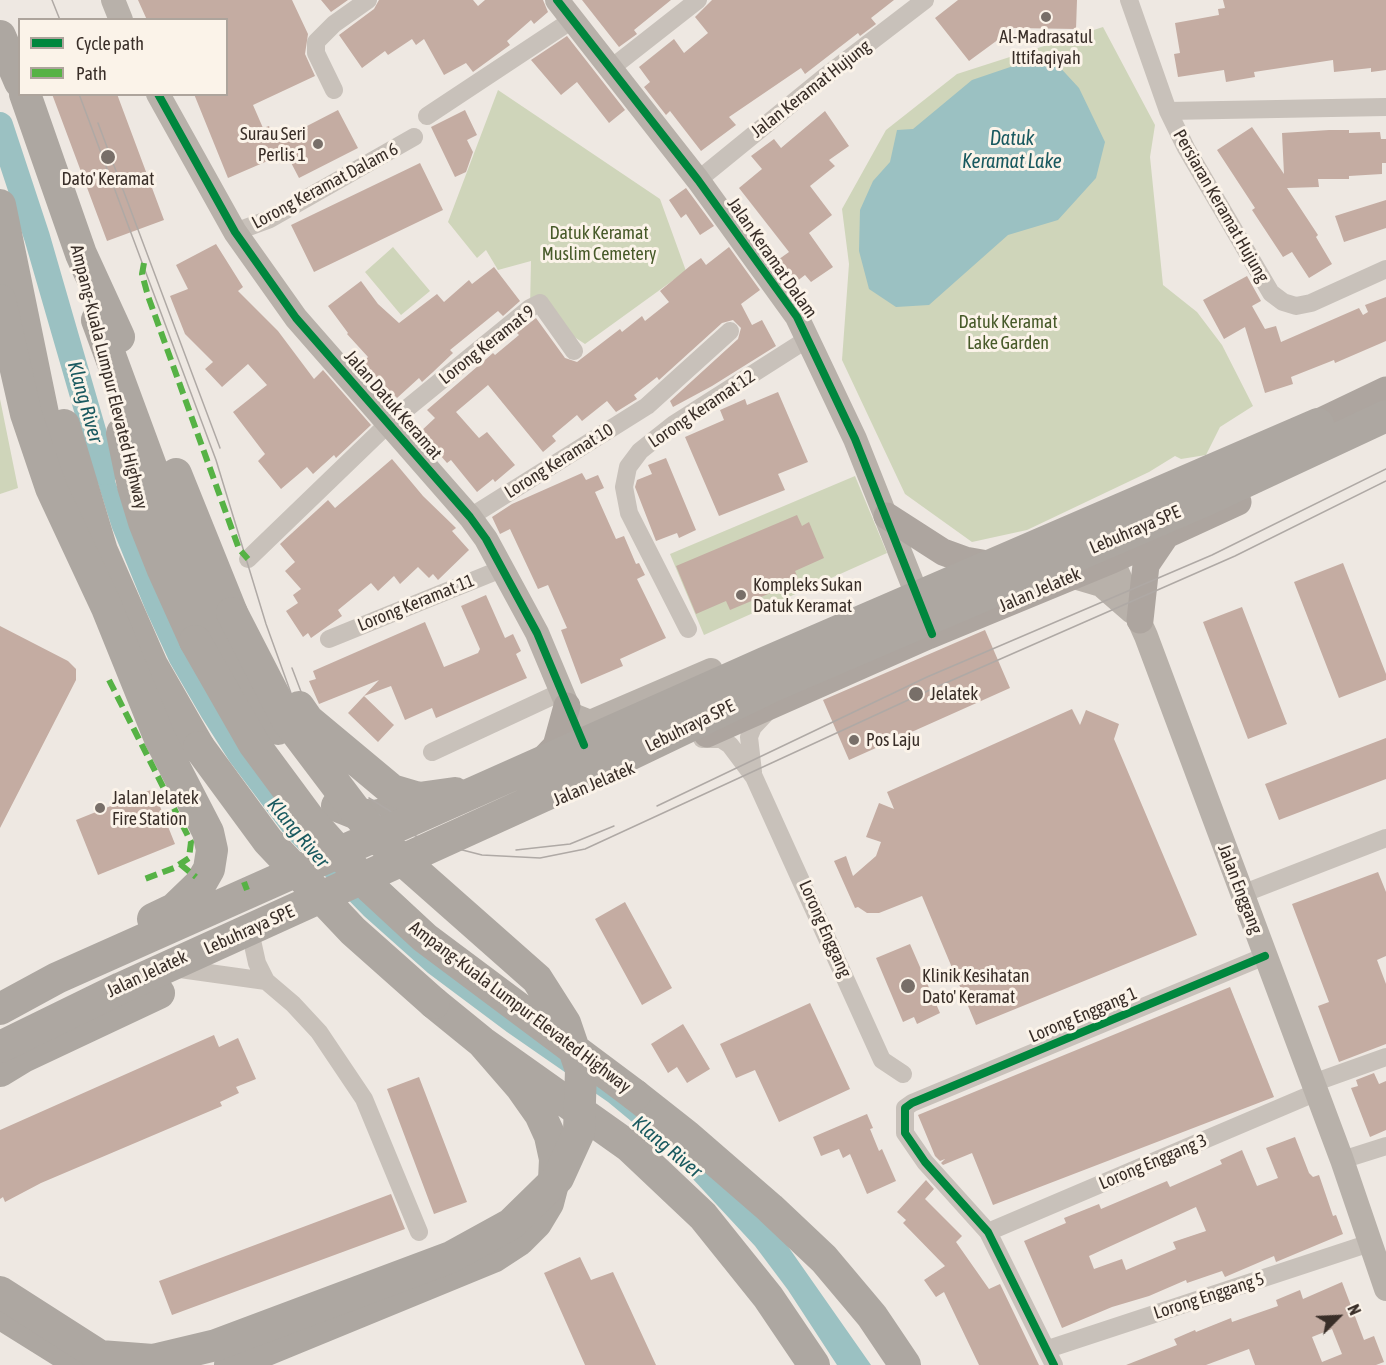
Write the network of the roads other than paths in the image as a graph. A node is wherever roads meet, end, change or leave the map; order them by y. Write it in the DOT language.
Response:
graph roads {
  1 [pos="112,0"];
  2 [pos="368,0"];
  3 [pos="557,0"];
  4 [pos="698,0"];
  5 [pos="926,0"];
  6 [pos="1129,0"];
  7 [pos="120,18"];
  8 [pos="572,20"];
  9 [pos="0,36"];
  10 [pos="610,69"];
  11 [pos="18,77"];
  12 [pos="334,90"];
  13 [pos="26,96"];
  14 [pos="159,96"];
  15 [pos="1386,107"];
  16 [pos="1168,111"];
  17 [pos="427,116"];
  18 [pos="414,137"];
  19 [pos="698,180"];
  20 [pos="0,204"];
  21 [pos="235,232"];
  22 [pos="81,254"];
  23 [pos="1386,269"];
  24 [pos="0,300"];
  25 [pos="97,320"];
  26 [pos="730,332"];
  27 [pos="809,339"];
  28 [pos="574,351"];
  29 [pos="1386,390"];
  30 [pos="1386,394"];
  31 [pos="647,406"];
  32 [pos="1386,416"];
  33 [pos="389,423"];
  34 [pos="674,424"];
  35 [pos="1386,433"];
  36 [pos="887,516"];
  37 [pos="470,517"];
  38 [pos="1166,536"];
  39 [pos="1070,540"];
  40 [pos="248,559"];
  41 [pos="1112,560"];
  42 [pos="504,568"];
  43 [pos="1010,568"];
  44 [pos="908,571"];
  45 [pos="1074,577"];
  46 [pos="920,603"];
  47 [pos="232,613"];
  48 [pos="1140,620"];
  49 [pos="688,629"];
  50 [pos="932,634"];
  51 [pos="329,639"];
  52 [pos="764,663"];
  53 [pos="782,700"];
  54 [pos="566,704"];
  55 [pos="694,740"];
  56 [pos="584,745"];
  57 [pos="432,752"];
  58 [pos="638,765"];
  59 [pos="754,777"];
  60 [pos="543,780"];
  61 [pos="447,801"];
  62 [pos="1386,838"];
  63 [pos="1242,894"];
  64 [pos="257,923"];
  65 [pos="133,940"];
  66 [pos="1265,956"];
  67 [pos="160,967"];
  68 [pos="266,981"];
  69 [pos="0,991"];
  70 [pos="0,1000"];
  71 [pos="0,1009"];
  72 [pos="482,1042"];
  73 [pos="0,1048"];
  74 [pos="1386,1057"];
  75 [pos="0,1071"];
  76 [pos="903,1074"];
  77 [pos="1315,1088"];
  78 [pos="1386,1146"];
  79 [pos="1342,1160"];
  80 [pos="420,1232"];
  81 [pos="988,1232"];
  82 [pos="1370,1243"];
  83 [pos="1386,1289"];
  84 [pos="0,1292"];
  85 [pos="0,1313"];
  86 [pos="1051,1357"];
  87 [pos="83,1365"];
  88 [pos="230,1365"];
  89 [pos="814,1365"];
  90 [pos="904,1365"];
  1 -- 7 [label="street"];
  2 -- 12 [label="street"];
  3 -- 8 [label="street, Jalan Keramat Dalam"];
  4 -- 10 [label="street"];
  5 -- 19 [label="street, Jalan Keramat Hujung"];
  6 -- 16 [label="street, Persiaran Keramat Hujung"];
  8 -- 10 [label="street, Jalan Keramat Dalam"];
  8 -- 17 [label="street"];
  9 -- 11 [label="highway"];
  10 -- 19 [label="street, Jalan Keramat Dalam"];
  13 -- 22 [label="highway, Ampang-Kuala Lumpur Elevated Highway"];
  14 -- 21 [label="street, Jalan Datuk Keramat"];
  15 -- 16 [label="street"];
  16 -- 23 [label="street, Persiaran Keramat Hujung"];
  18 -- 21 [label="street, Lorong Keramat Dalam 6"];
  19 -- 27 [label="street, Jalan Keramat Dalam"];
  20 -- 65 [label="highway, bridge"];
  20 -- 72 [label="highway, bridge"];
  21 -- 33 [label="street, Jalan Datuk Keramat"];
  22 -- 25 [label="highway, Ampang-Kuala Lumpur Elevated Highway"];
  22 -- 47 [label="highway"];
  24 -- 69 [label="highway, bridge"];
  25 -- 61 [label="highway"];
  25 -- 90 [label="highway, Ampang-Kuala Lumpur Elevated Highway, bridge"];
  26 -- 31 [label="street, Lorong Keramat 10"];
  27 -- 34 [label="street, Lorong Keramat 12"];
  27 -- 36 [label="street, Jalan Keramat Dalam"];
  28 -- 33 [label="street, Lorong Keramat 9"];
  29 -- 39 [label="main road, Jalan Jelatek"];
  30 -- 52 [label="highway, Lebuhraya SPE, bridge"];
  31 -- 34 [label="street"];
  31 -- 37 [label="street, Lorong Keramat 10"];
  32 -- 60 [label="highway, Lebuhraya SPE, bridge"];
  33 -- 37 [label="street, Jalan Datuk Keramat"];
  33 -- 40 [label="street"];
  34 -- 49 [label="street, Lorong Keramat 12"];
  35 -- 38 [label="main road, Jalan Jelatek"];
  36 -- 43 [label="main road"];
  36 -- 44 [label="street, Jalan Keramat Dalam"];
  37 -- 42 [label="street, Jalan Datuk Keramat"];
  38 -- 41 [label="main road, Jalan Jelatek"];
  38 -- 48 [label="main road"];
  39 -- 41 [label="main road"];
  39 -- 43 [label="main road, Jalan Jelatek"];
  41 -- 45 [label="main road, Jalan Jelatek"];
  41 -- 48 [label="street, Jalan Enggang"];
  42 -- 51 [label="street, Lorong Keramat 11"];
  42 -- 54 [label="street, Jalan Datuk Keramat"];
  43 -- 46 [label="main road, Jalan Jelatek"];
  44 -- 46 [label="street, Jalan Keramat Dalam"];
  44 -- 54 [label="street"];
  45 -- 48 [label="street"];
  45 -- 50 [label="main road, Jalan Jelatek"];
  46 -- 50 [label="street, Jalan Keramat Dalam"];
  46 -- 56 [label="main road, Jalan Jelatek"];
  47 -- 52 [label="highway, bridge"];
  47 -- 84 [label="highway, bridge"];
  48 -- 63 [label="street, Jalan Enggang"];
  50 -- 53 [label="main road, Jalan Jelatek"];
  52 -- 71 [label="highway, Lebuhraya SPE, bridge"];
  53 -- 55 [label="main road, Jalan Jelatek"];
  53 -- 59 [label="street, Lorong Enggang"];
  54 -- 56 [label="street, Jalan Datuk Keramat"];
  54 -- 57 [label="street"];
  54 -- 60 [label="main road"];
  55 -- 58 [label="main road, Jalan Jelatek"];
  55 -- 59 [label="street, Lorong Enggang"];
  56 -- 58 [label="main road"];
  56 -- 60 [label="main road, Jalan Jelatek"];
  58 -- 64 [label="main road, Jalan Jelatek, bridge"];
  59 -- 76 [label="street, Lorong Enggang"];
  60 -- 61 [label="main road, Jalan Jelatek"];
  60 -- 73 [label="highway, Lebuhraya SPE, bridge"];
  60 -- 75 [label="highway, bridge"];
  61 -- 65 [label="main road, Jalan Jelatek, bridge"];
  62 -- 63 [label="street"];
  63 -- 66 [label="street, Jalan Enggang"];
  64 -- 67 [label="main road, Jalan Jelatek"];
  64 -- 68 [label="street"];
  65 -- 70 [label="main road, Jalan Jelatek"];
  66 -- 77 [label="street, Jalan Enggang"];
  66 -- 81 [label="street, Lorong Enggang 1"];
  67 -- 68 [label="street"];
  67 -- 73 [label="main road, Jalan Jelatek"];
  68 -- 80 [label="street"];
  72 -- 88 [label="highway, bridge"];
  72 -- 89 [label="highway"];
  74 -- 77 [label="street, Lorong Enggang 3"];
  77 -- 79 [label="street, Jalan Enggang"];
  77 -- 81 [label="street, Lorong Enggang 3"];
  78 -- 79 [label="street"];
  79 -- 82 [label="street, Jalan Enggang"];
  81 -- 86 [label="street"];
  82 -- 83 [label="street, Jalan Enggang"];
  82 -- 86 [label="street, Lorong Enggang 5"];
  85 -- 87 [label="highway"];
}
